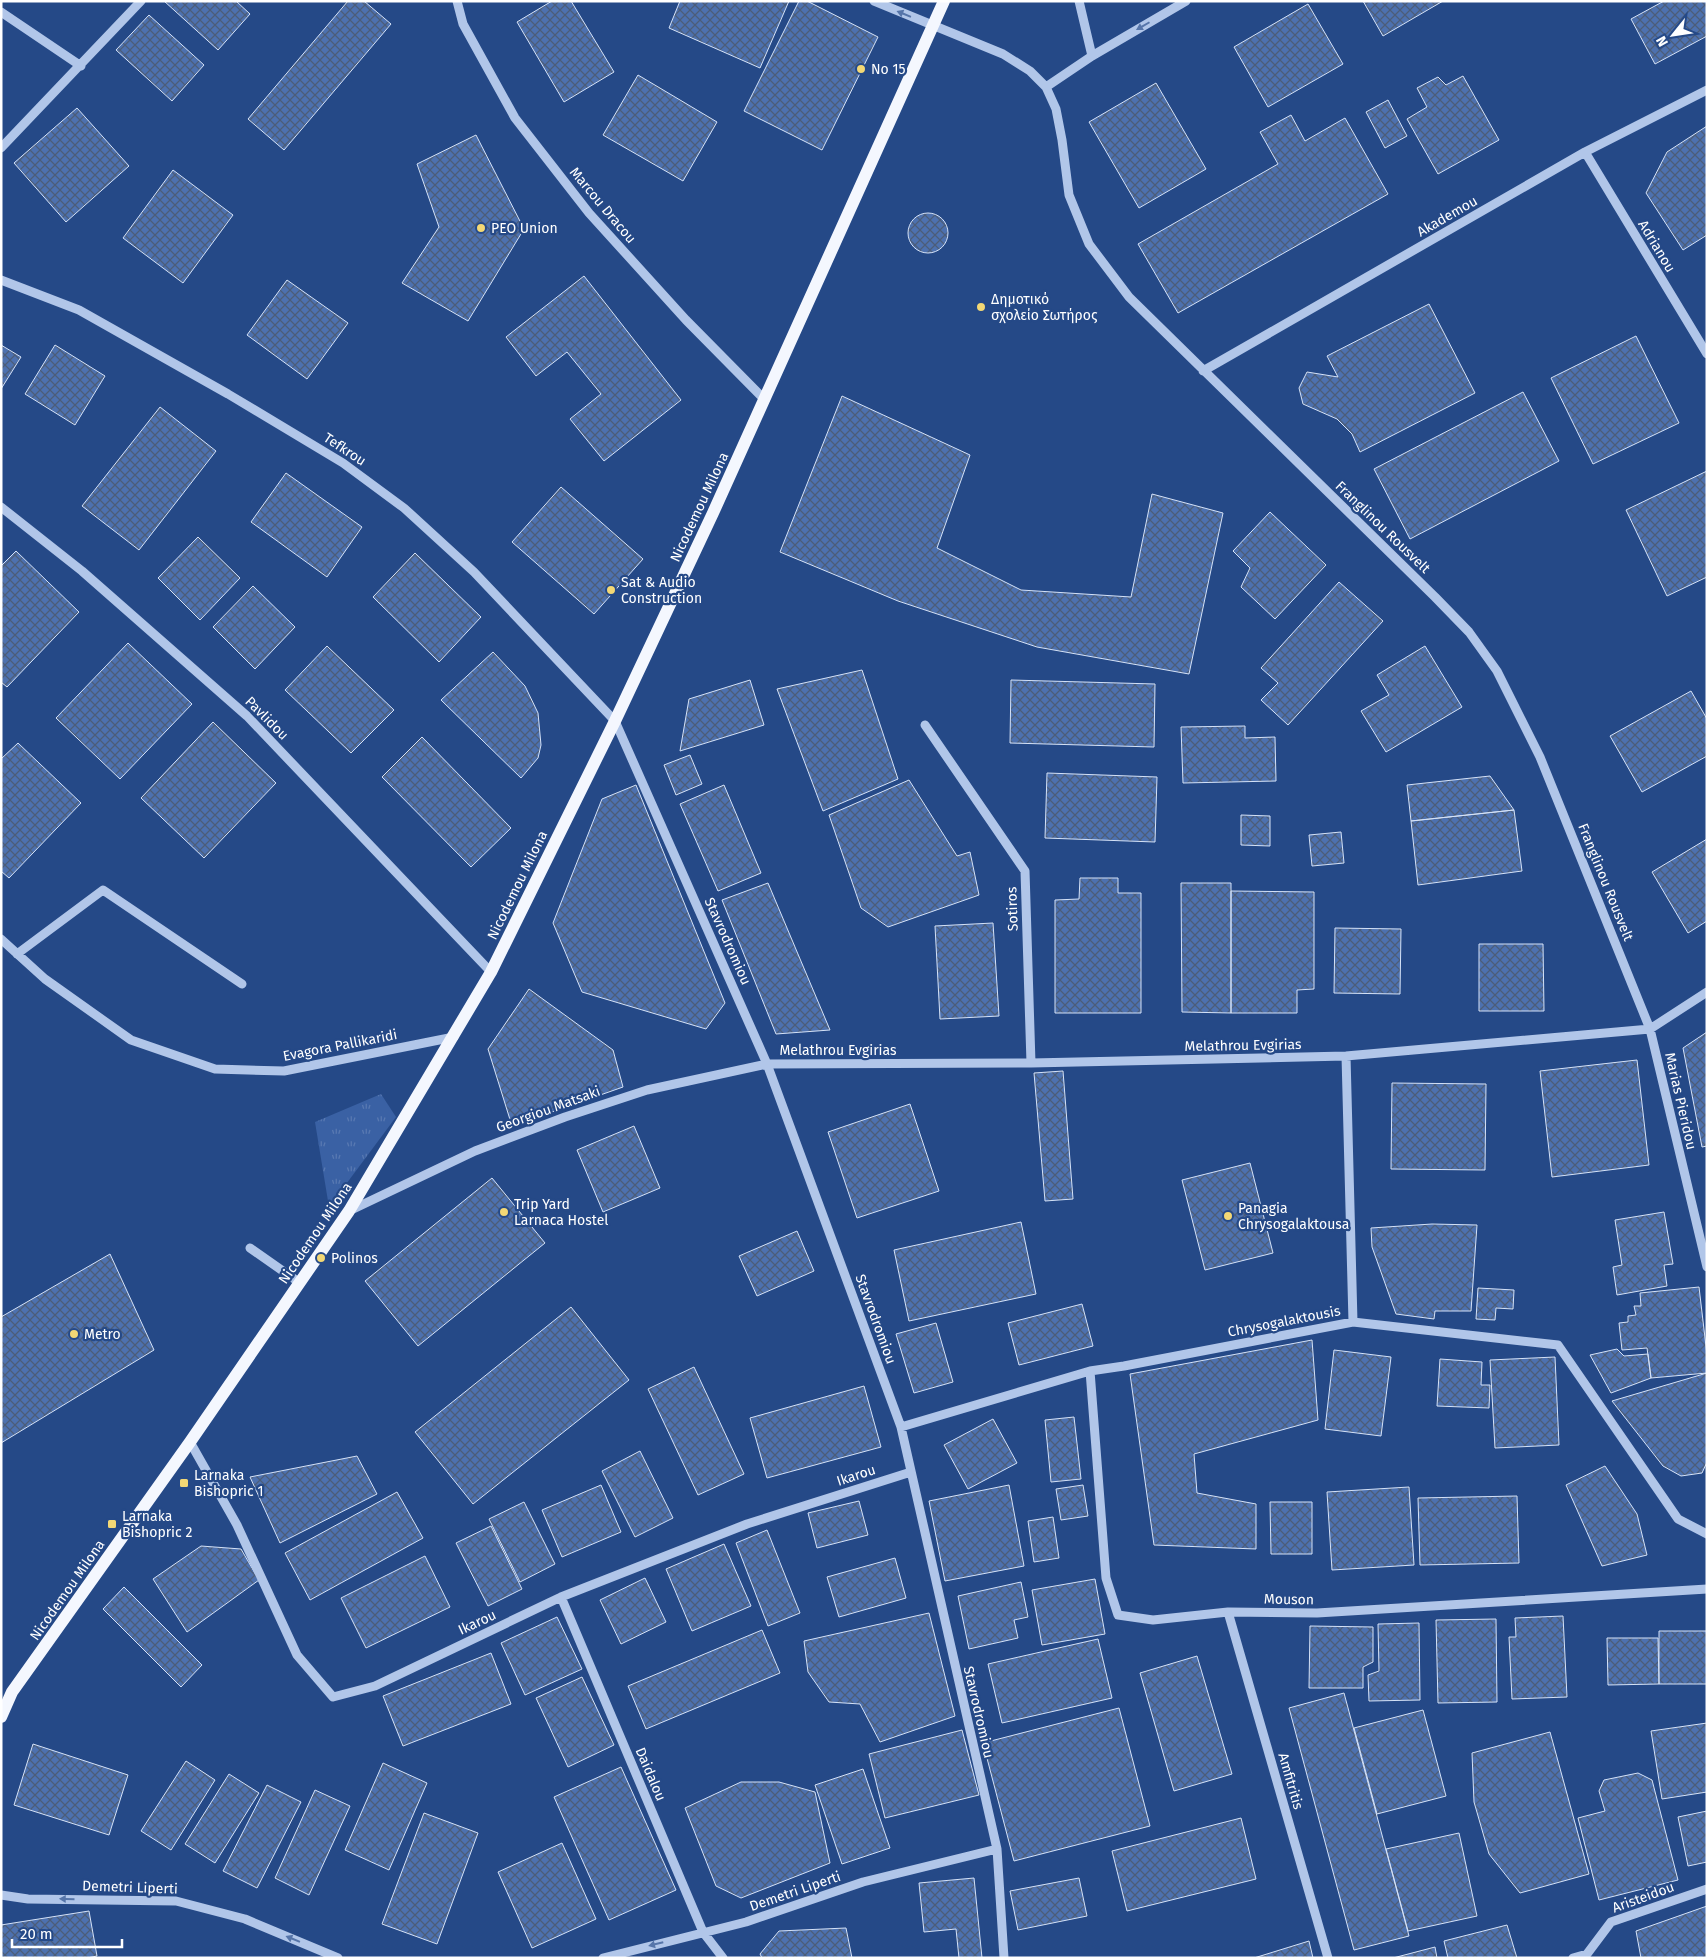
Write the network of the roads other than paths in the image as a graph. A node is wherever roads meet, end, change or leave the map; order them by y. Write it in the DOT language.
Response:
graph roads {
  1 [pos="141,1"];
  2 [pos="457,1"];
  3 [pos="874,1"];
  4 [pos="944,1"];
  5 [pos="1079,1"];
  6 [pos="1186,1"];
  7 [pos="1,12"];
  8 [pos="934,26"];
  9 [pos="1092,56"];
  10 [pos="81,66"];
  11 [pos="1046,87"];
  12 [pos="1707,90"];
  13 [pos="1,148"];
  14 [pos="1585,152"];
  15 [pos="1,280"];
  16 [pos="1707,354"];
  17 [pos="1203,371"];
  18 [pos="765,400"];
  19 [pos="1,508"];
  20 [pos="615,721"];
  21 [pos="925,725"];
  22 [pos="1,939"];
  23 [pos="17,954"];
  24 [pos="491,972"];
  25 [pos="242,984"];
  26 [pos="1707,992"];
  27 [pos="1650,1029"];
  28 [pos="454,1037"];
  29 [pos="1346,1056"];
  30 [pos="1031,1063"];
  31 [pos="768,1064"];
  32 [pos="349,1211"];
  33 [pos="250,1248"];
  34 [pos="1707,1268"];
  35 [pos="300,1283"];
  36 [pos="1354,1322"];
  37 [pos="1090,1370"];
  38 [pos="901,1427"];
  39 [pos="190,1442"];
  40 [pos="910,1472"];
  41 [pos="1707,1534"];
  42 [pos="1707,1589"];
  43 [pos="561,1597"];
  44 [pos="1228,1612"];
  45 [pos="1,1717"];
  46 [pos="997,1849"];
  47 [pos="1707,1889"];
  48 [pos="1,1895"];
  49 [pos="703,1932"];
  50 [pos="1587,1956"];
  51 [pos="338,1958"];
  52 [pos="603,1958"];
  53 [pos="723,1958"];
  54 [pos="1004,1958"];
  55 [pos="1328,1958"];
  56 [pos="1573,1958"];
  1 -- 10 [label="street"];
  2 -- 18 [label="street, Marcou Dracou"];
  8 -- 3 [label="street, one-way"];
  4 -- 8 [label="main road, Nicodemou Milona"];
  5 -- 9 [label="street"];
  6 -- 9 [label="street, one-way"];
  7 -- 10 [label="street"];
  8 -- 11 [label="street"];
  8 -- 18 [label="main road, Nicodemou Milona"];
  9 -- 11 [label="street"];
  10 -- 13 [label="street"];
  11 -- 17 [label="street, Franglinou Rousvelt"];
  12 -- 14 [label="street, Akademou"];
  14 -- 16 [label="street, Adrianou"];
  14 -- 17 [label="street, Akademou"];
  15 -- 20 [label="street, Tefkrou"];
  17 -- 27 [label="street, Franglinou Rousvelt"];
  18 -- 20 [label="main road, Nicodemou Milona"];
  19 -- 24 [label="street, Pavlidou"];
  20 -- 24 [label="main road, Nicodemou Milona"];
  20 -- 31 [label="street, Stavrodromiou"];
  21 -- 30 [label="street, Sotiros"];
  22 -- 23 [label="street, Evagora Pallikaridi"];
  23 -- 25 [label="street"];
  23 -- 28 [label="street, Evagora Pallikaridi"];
  24 -- 28 [label="main road, Nicodemou Milona"];
  26 -- 27 [label="street, Melathrou Evgirias"];
  27 -- 29 [label="street, Melathrou Evgirias"];
  27 -- 34 [label="street, Marias Pieridou"];
  28 -- 32 [label="main road, Nicodemou Milona"];
  29 -- 30 [label="street, Melathrou Evgirias"];
  29 -- 36 [label="street"];
  30 -- 31 [label="street, Melathrou Evgirias"];
  31 -- 32 [label="street, Georgiou Matsaki"];
  31 -- 38 [label="street, Stavrodromiou"];
  32 -- 35 [label="main road, Nicodemou Milona"];
  33 -- 35 [label="street"];
  35 -- 39 [label="main road, Nicodemou Milona"];
  36 -- 37 [label="street, Chrysogalaktousis"];
  36 -- 41 [label="street, Chrysogalaktousis"];
  37 -- 38 [label="street, Chrysogalaktousis"];
  37 -- 44 [label="street, Mouson"];
  38 -- 40 [label="street, Stavrodromiou"];
  39 -- 43 [label="street, Ikarou"];
  39 -- 45 [label="main road, Nicodemou Milona"];
  40 -- 43 [label="street, Ikarou"];
  40 -- 46 [label="street, Stavrodromiou"];
  42 -- 44 [label="street, Mouson"];
  43 -- 49 [label="street, Daidalou"];
  44 -- 55 [label="street, Amfitritis"];
  46 -- 49 [label="street, Demetri Liperti"];
  46 -- 54 [label="street, Stavrodromiou"];
  47 -- 50 [label="street, Aristeidou"];
  51 -- 48 [label="street, Demetri Liperti, one-way"];
  49 -- 52 [label="street, Demetri Liperti, one-way"];
  49 -- 53 [label="street, Daidalou"];
  50 -- 56 [label="street, Aristeidou"];
}
